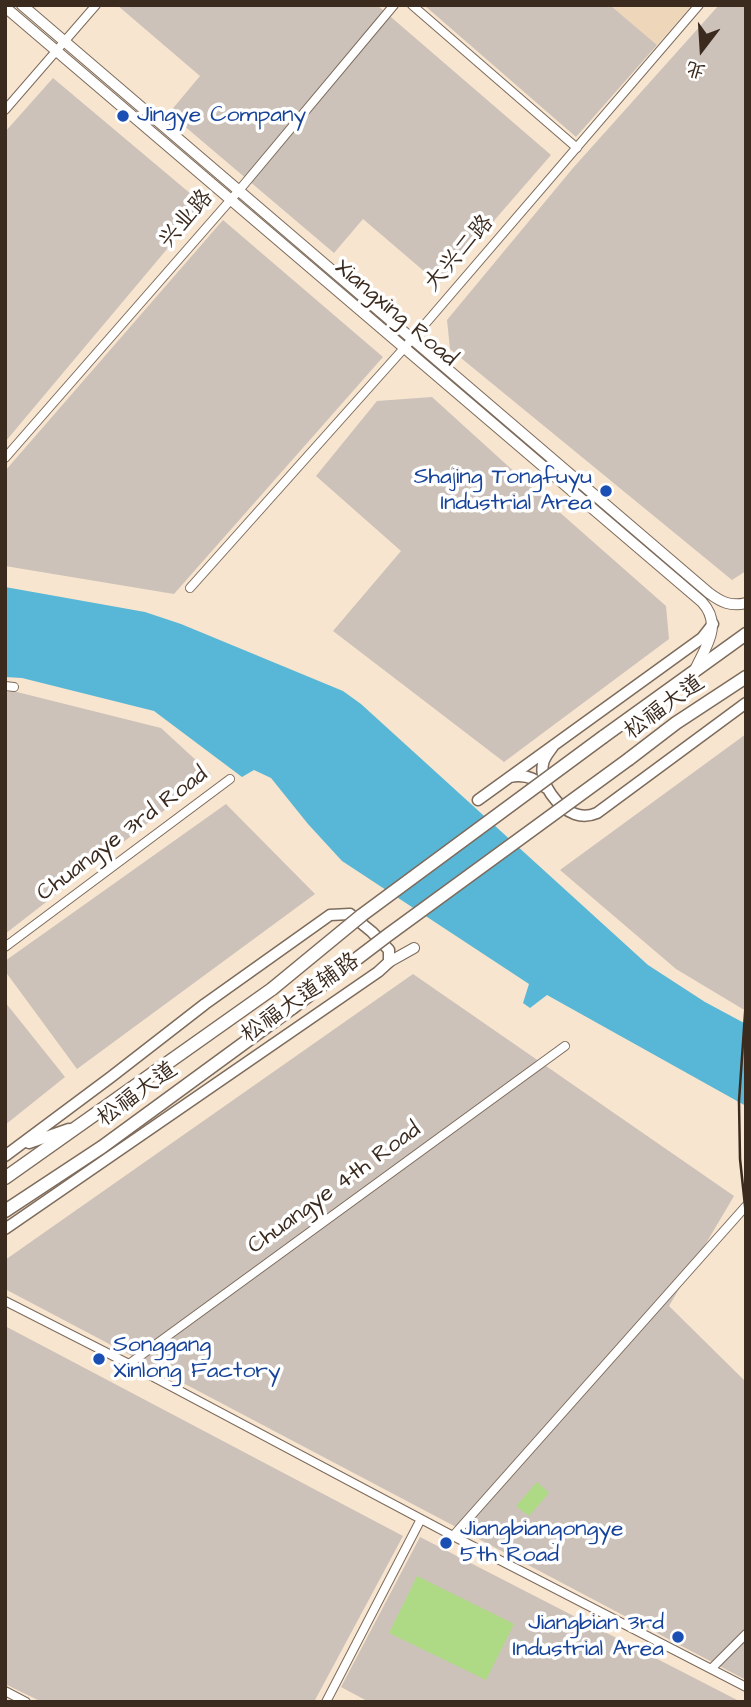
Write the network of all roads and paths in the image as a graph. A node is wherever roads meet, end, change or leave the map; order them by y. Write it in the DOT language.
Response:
graph roads {
  1 [pos="22,5"];
  2 [pos="96,5"];
  3 [pos="394,5"];
  4 [pos="412,5"];
  5 [pos="699,5"];
  6 [pos="5,7"];
  7 [pos="65,42"];
  8 [pos="57,51"];
  9 [pos="5,110"];
  10 [pos="577,148"];
  11 [pos="238,191"];
  12 [pos="231,200"];
  13 [pos="412,339"];
  14 [pos="404,348"];
  15 [pos="5,458"];
  16 [pos="190,588"];
  17 [pos="746,603"];
  18 [pos="713,624"];
  19 [pos="746,634"];
  20 [pos="695,670"];
  21 [pos="746,677"];
  22 [pos="746,684"];
  23 [pos="726,690"];
  24 [pos="746,703"];
  25 [pos="554,745"];
  26 [pos="509,777"];
  27 [pos="230,779"];
  28 [pos="550,793"];
  29 [pos="478,800"];
  30 [pos="5,947"];
  31 [pos="414,947"];
  32 [pos="389,962"];
  33 [pos="565,1046"];
  34 [pos="82,1125"];
  35 [pos="18,1147"];
  36 [pos="102,1147"];
  37 [pos="5,1156"];
  38 [pos="5,1178"];
  39 [pos="60,1192"];
  40 [pos="746,1206"];
  41 [pos="5,1211"];
  42 [pos="5,1228"];
  43 [pos="5,1301"];
  44 [pos="129,1364"];
  45 [pos="421,1519"];
  46 [pos="453,1536"];
  47 [pos="746,1634"];
  48 [pos="711,1669"];
  49 [pos="746,1687"];
  50 [pos="5,1691"];
  51 [pos="26,1702"];
  52 [pos="326,1702"];
  1 -- 7 [label="street, Xiangxing Road"];
  2 -- 7 [label="street"];
  3 -- 11 [label="street, 兴业路"];
  4 -- 10 [label="street"];
  5 -- 10 [label="street, 大兴二路"];
  6 -- 8 [label="street, Xiangxing Road"];
  7 -- 8 [label="street"];
  7 -- 11 [label="street, Xiangxing Road"];
  8 -- 9 [label="street"];
  8 -- 12 [label="street, Xiangxing Road"];
  10 -- 13 [label="street, 大兴二路"];
  11 -- 12 [label="street, 兴业路"];
  11 -- 13 [label="street, Xiangxing Road"];
  12 -- 14 [label="street, Xiangxing Road"];
  12 -- 15 [label="street, 兴业路"];
  13 -- 14 [label="street, 大兴二路"];
  13 -- 17 [label="street, Xiangxing Road"];
  14 -- 16 [label="street, 大兴二路"];
  14 -- 18 [label="street, Xiangxing Road"];
  18 -- 20 [label="street"];
  18 -- 25 [label="main road"];
  19 -- 20 [label="main road, 松福大道"];
  20 -- 34 [label="main road, 松福大道, bridge"];
  21 -- 23 [label="main road, 松福大道"];
  22 -- 23 [label="main road, 松福大道"];
  23 -- 36 [label="main road, 松福大道, bridge"];
  24 -- 28 [label="main road"];
  25 -- 26 [label="main road"];
  25 -- 28 [label="main road"];
  26 -- 28 [label="main road"];
  26 -- 29 [label="main road"];
  27 -- 30 [label="street, Chuangye 3rd Road"];
  31 -- 32 [label="street"];
  32 -- 35 [label="main road, 松福大道辅路"];
  32 -- 39 [label="main road, 松福大道辅路"];
  33 -- 44 [label="street, Chuangye 4th Road"];
  34 -- 35 [label="main road"];
  34 -- 38 [label="main road, 松福大道"];
  35 -- 37 [label="main road, 松福大道辅路"];
  36 -- 39 [label="main road"];
  36 -- 41 [label="main road, 松福大道"];
  39 -- 42 [label="main road, 松福大道辅路"];
  40 -- 46 [label="street"];
  43 -- 44 [label="street"];
  44 -- 45 [label="street"];
  45 -- 46 [label="street"];
  45 -- 52 [label="street"];
  46 -- 48 [label="street"];
  47 -- 48 [label="street"];
  48 -- 49 [label="street"];
  50 -- 51 [label="street"];
}
